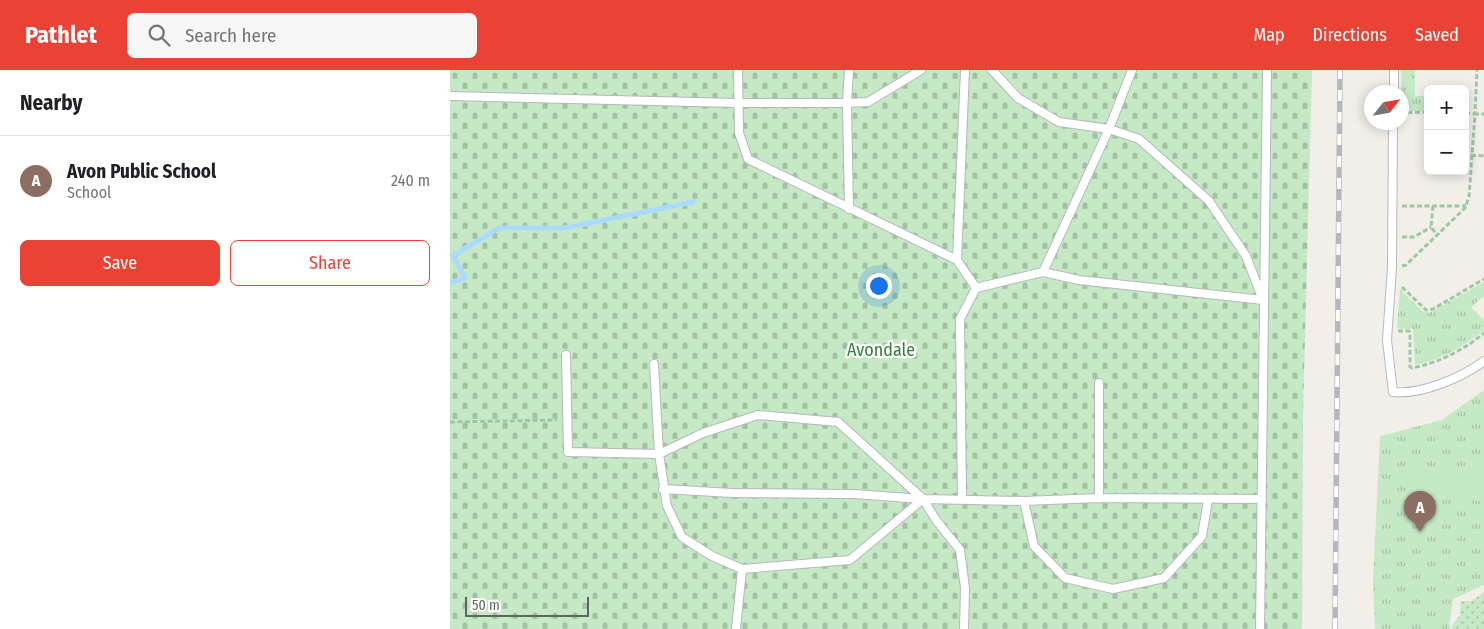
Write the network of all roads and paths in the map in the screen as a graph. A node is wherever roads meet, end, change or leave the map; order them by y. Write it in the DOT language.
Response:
graph roads {
  1 [pos="738,70"];
  2 [pos="849,70"];
  3 [pos="921,70"];
  4 [pos="965,70"];
  5 [pos="992,70"];
  6 [pos="1132,70"];
  7 [pos="1267,70"];
  8 [pos="1394,70"];
  9 [pos="1477,70"];
  10 [pos="1394,85"];
  11 [pos="450,96"];
  12 [pos="737,103"];
  13 [pos="847,103"];
  14 [pos="1469,113"];
  15 [pos="1475,114"];
  16 [pos="1484,114"];
  17 [pos="1109,129"];
  18 [pos="1393,130"];
  19 [pos="1471,155"];
  20 [pos="1484,156"];
  21 [pos="1402,206"];
  22 [pos="1433,206"];
  23 [pos="1466,206"];
  24 [pos="849,209"];
  25 [pos="1431,227"];
  26 [pos="1437,236"];
  27 [pos="1401,238"];
  28 [pos="958,260"];
  29 [pos="1043,272"];
  30 [pos="1400,275"];
  31 [pos="1484,279"];
  32 [pos="976,288"];
  33 [pos="1398,293"];
  34 [pos="1263,300"];
  35 [pos="1394,331"];
  36 [pos="1484,333"];
  37 [pos="566,355"];
  38 [pos="1484,361"];
  39 [pos="654,364"];
  40 [pos="1099,383"];
  41 [pos="568,420"];
  42 [pos="450,422"];
  43 [pos="659,454"];
  44 [pos="663,488"];
  45 [pos="1099,498"];
  46 [pos="923,499"];
  47 [pos="962,499"];
  48 [pos="1262,499"];
  49 [pos="1208,500"];
  50 [pos="1024,501"];
  51 [pos="742,569"];
  52 [pos="736,629"];
  53 [pos="964,629"];
  54 [pos="1260,629"];
  1 -- 12 [label="lane"];
  2 -- 13 [label="lane"];
  3 -- 13 [label="lane"];
  4 -- 28 [label="lane"];
  5 -- 17 [label="lane"];
  6 -- 17 [label="lane"];
  7 -- 34 [label="lane"];
  8 -- 10 [label="lane"];
  9 -- 15 [label="path"];
  11 -- 12 [label="lane"];
  12 -- 13 [label="lane"];
  12 -- 24 [label="lane"];
  13 -- 24 [label="lane"];
  14 -- 15 [label="path"];
  15 -- 16 [label="path"];
  15 -- 19 [label="path"];
  17 -- 29 [label="lane"];
  17 -- 34 [label="lane"];
  18 -- 38 [label="lane"];
  19 -- 20 [label="path"];
  19 -- 23 [label="path"];
  21 -- 22 [label="path"];
  22 -- 23 [label="path"];
  22 -- 25 [label="path"];
  23 -- 26 [label="path"];
  24 -- 28 [label="lane"];
  25 -- 26 [label="path"];
  25 -- 27 [label="path"];
  26 -- 30 [label="path"];
  28 -- 32 [label="lane"];
  29 -- 32 [label="lane"];
  29 -- 34 [label="lane"];
  31 -- 33 [label="path"];
  32 -- 47 [label="lane"];
  34 -- 48 [label="lane"];
  35 -- 36 [label="path"];
  37 -- 41 [label="lane"];
  39 -- 43 [label="lane"];
  40 -- 45 [label="lane"];
  41 -- 42 [label="path"];
  41 -- 43 [label="lane"];
  43 -- 44 [label="lane"];
  43 -- 46 [label="lane"];
  44 -- 46 [label="lane"];
  44 -- 51 [label="lane"];
  45 -- 49 [label="lane"];
  45 -- 50 [label="lane"];
  46 -- 47 [label="lane"];
  46 -- 51 [label="lane"];
  46 -- 53 [label="lane"];
  47 -- 50 [label="lane"];
  48 -- 49 [label="lane"];
  48 -- 54 [label="lane"];
  49 -- 50 [label="lane"];
  51 -- 52 [label="lane"];
}
